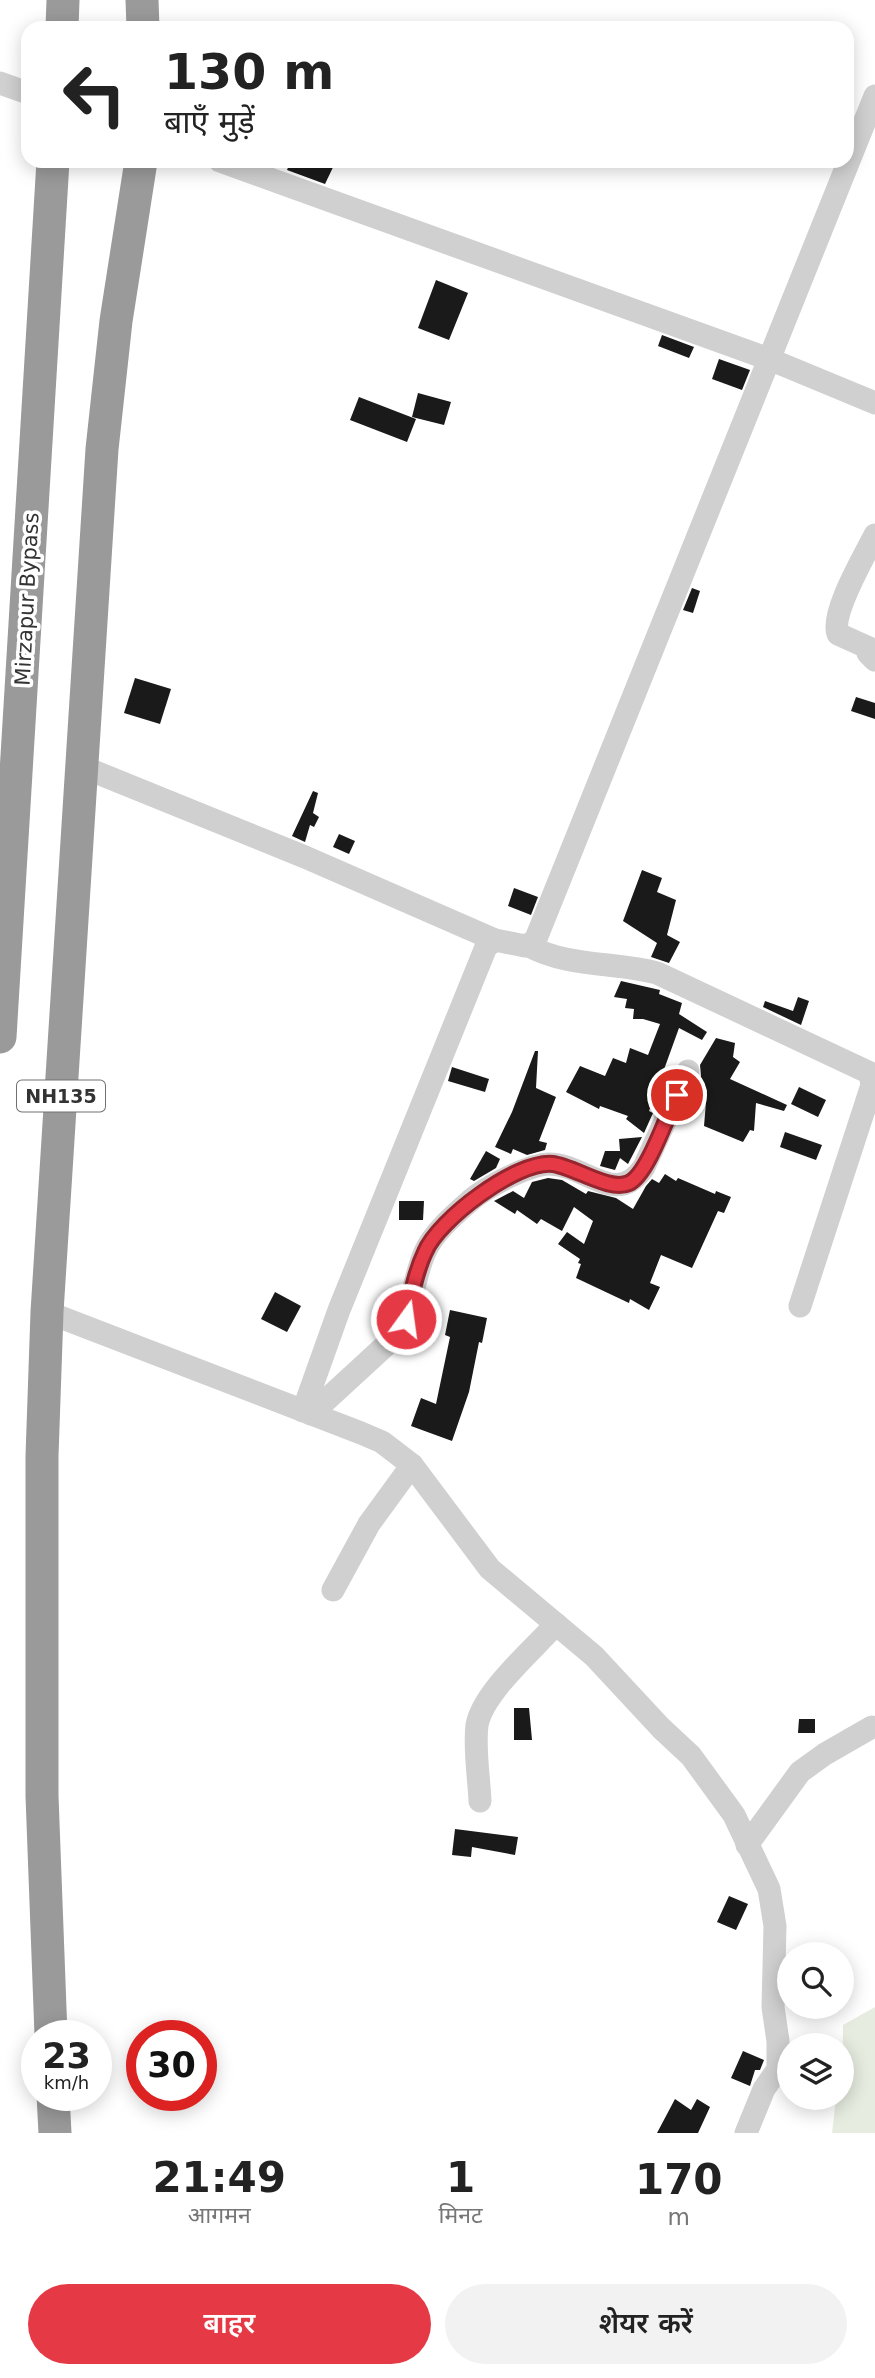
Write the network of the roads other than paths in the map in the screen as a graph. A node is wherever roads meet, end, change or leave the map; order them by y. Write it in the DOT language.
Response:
graph roads {
  1 [pos="63,0"];
  2 [pos="142,0"];
  3 [pos="62,21"];
  4 [pos="143,21"];
  5 [pos="0,83"];
  6 [pos="21,90"];
  7 [pos="875,96"];
  8 [pos="854,148"];
  9 [pos="53,168"];
  10 [pos="140,168"];
  11 [pos="239,168"];
  12 [pos="846,168"];
  13 [pos="769,359"];
  14 [pos="875,403"];
  15 [pos="875,535"];
  16 [pos="875,660"];
  17 [pos="88,769"];
  18 [pos="495,940"];
  19 [pos="529,946"];
  20 [pos="0,1037"];
  21 [pos="688,1071"];
  22 [pos="800,1306"];
  23 [pos="47,1312"];
  24 [pos="307,1412"];
  25 [pos="412,1465"];
  26 [pos="332,1590"];
  27 [pos="556,1625"];
  28 [pos="872,1727"];
  29 [pos="480,1801"];
  30 [pos="747,1844"];
  31 [pos="50,2020"];
  32 [pos="54,2111"];
  33 [pos="55,2133"];
  34 [pos="746,2133"];
  1 -- 3 [label="highway"];
  2 -- 4 [label="highway"];
  5 -- 6 [label="street"];
  7 -- 8 [label="street"];
  9 -- 20 [label="highway, Mirzapur Bypass"];
  10 -- 23 [label="highway, NH135"];
  11 -- 13 [label="street"];
  12 -- 13 [label="street"];
  13 -- 14 [label="street"];
  13 -- 19 [label="street"];
  15 -- 16 [label="street"];
  17 -- 18 [label="street"];
  18 -- 19 [label="street"];
  18 -- 24 [label="street"];
  19 -- 22 [label="street"];
  21 -- 24 [label="street"];
  23 -- 24 [label="street"];
  23 -- 31 [label="highway, NH135"];
  24 -- 25 [label="street"];
  25 -- 26 [label="street"];
  25 -- 27 [label="street"];
  27 -- 29 [label="street"];
  27 -- 30 [label="street"];
  28 -- 30 [label="street"];
  30 -- 34 [label="street"];
  32 -- 33 [label="highway"];
}
